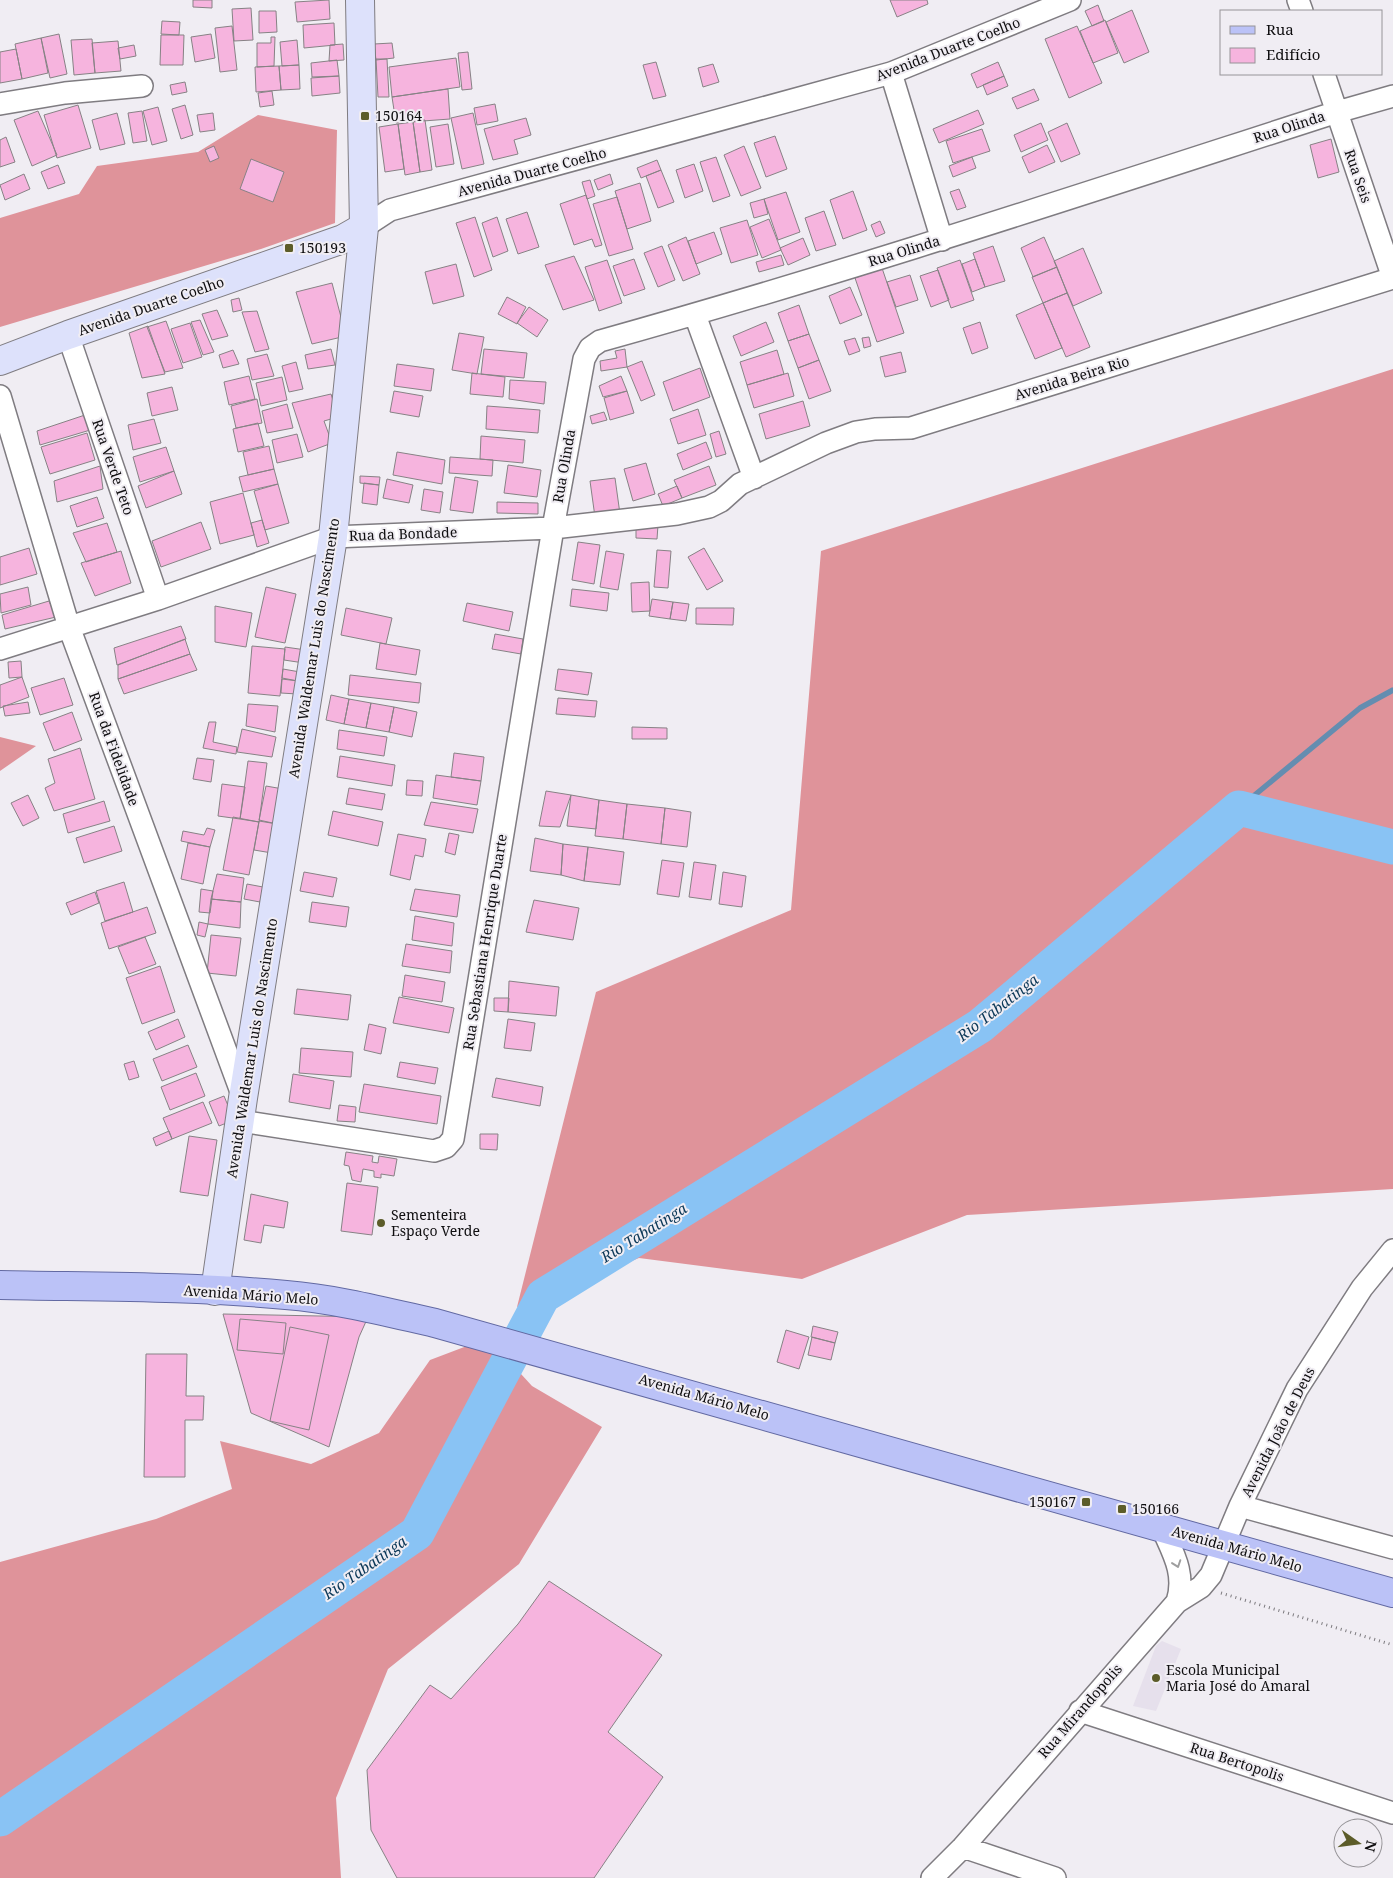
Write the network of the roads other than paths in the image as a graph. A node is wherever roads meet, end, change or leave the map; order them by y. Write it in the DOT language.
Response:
graph roads {
  1 [pos="360,0"];
  2 [pos="1070,0"];
  3 [pos="891,73"];
  4 [pos="1324,75"];
  5 [pos="142,86"];
  6 [pos="1393,96"];
  7 [pos="0,104"];
  8 [pos="1337,112"];
  9 [pos="364,227"];
  10 [pos="942,240"];
  11 [pos="1393,278"];
  12 [pos="695,315"];
  13 [pos="68,335"];
  14 [pos="0,361"];
  15 [pos="0,396"];
  16 [pos="754,478"];
  17 [pos="553,528"];
  18 [pos="333,537"];
  19 [pos="158,599"];
  20 [pos="69,627"];
  21 [pos="0,649"];
  22 [pos="242,1109"];
  23 [pos="1393,1250"];
  24 [pos="0,1285"];
  25 [pos="216,1291"];
  26 [pos="1240,1506"];
  27 [pos="1162,1528"];
  28 [pos="1224,1545"];
  29 [pos="1393,1548"];
  30 [pos="1393,1593"];
  31 [pos="1177,1602"];
  32 [pos="1080,1711"];
  33 [pos="1393,1813"];
  34 [pos="963,1847"];
  35 [pos="932,1878"];
  36 [pos="1055,1878"];
  1 -- 9 [label="main road, Avenida Waldemar Luis do Nascimento"];
  2 -- 3 [label="street, Avenida Duarte Coelho"];
  3 -- 9 [label="street, Avenida Duarte Coelho"];
  3 -- 10 [label="street"];
  4 -- 8 [label="street, Rua Seis"];
  5 -- 7 [label="street"];
  6 -- 8 [label="street, Rua Olinda"];
  8 -- 10 [label="street, Rua Olinda"];
  8 -- 11 [label="street, Rua Seis"];
  9 -- 13 [label="main road, Avenida Duarte Coelho"];
  9 -- 18 [label="main road, Avenida Waldemar Luis do Nascimento"];
  10 -- 12 [label="street, Rua Olinda"];
  11 -- 16 [label="street, Avenida Beira Rio"];
  12 -- 16 [label="street"];
  12 -- 17 [label="street, Rua Olinda"];
  13 -- 14 [label="main road, Avenida Duarte Coelho"];
  13 -- 19 [label="street, Rua Verde Teto"];
  15 -- 20 [label="street, Rua da Fidelidade"];
  16 -- 17 [label="street, Rua da Bondade"];
  17 -- 18 [label="street, Rua da Bondade"];
  17 -- 22 [label="street, Rua Sebastiana Henrique Duarte"];
  18 -- 19 [label="street, Rua da Bondade"];
  18 -- 22 [label="main road, Avenida Waldemar Luis do Nascimento"];
  19 -- 20 [label="street, Rua da Bondade"];
  20 -- 21 [label="street, Rua da Bondade"];
  20 -- 22 [label="street, Rua da Fidelidade"];
  22 -- 25 [label="main road, Avenida Waldemar Luis do Nascimento"];
  23 -- 26 [label="street, Avenida João de Deus"];
  24 -- 25 [label="main road, Avenida Mário Melo"];
  25 -- 27 [label="main road, Avenida Mário Melo"];
  26 -- 28 [label="street, Avenida João de Deus"];
  26 -- 29 [label="street"];
  27 -- 28 [label="main road, Avenida Mário Melo"];
  27 -- 31 [label="street, one-way"];
  28 -- 30 [label="main road, Avenida Mário Melo"];
  28 -- 31 [label="street, Rua Mirandopolis"];
  31 -- 32 [label="street, Rua Mirandopolis"];
  32 -- 33 [label="street, Rua Bertopolis"];
  32 -- 34 [label="street, Rua Mirandopolis"];
  34 -- 35 [label="street, Rua Mirandopolis"];
  34 -- 36 [label="street"];
}
